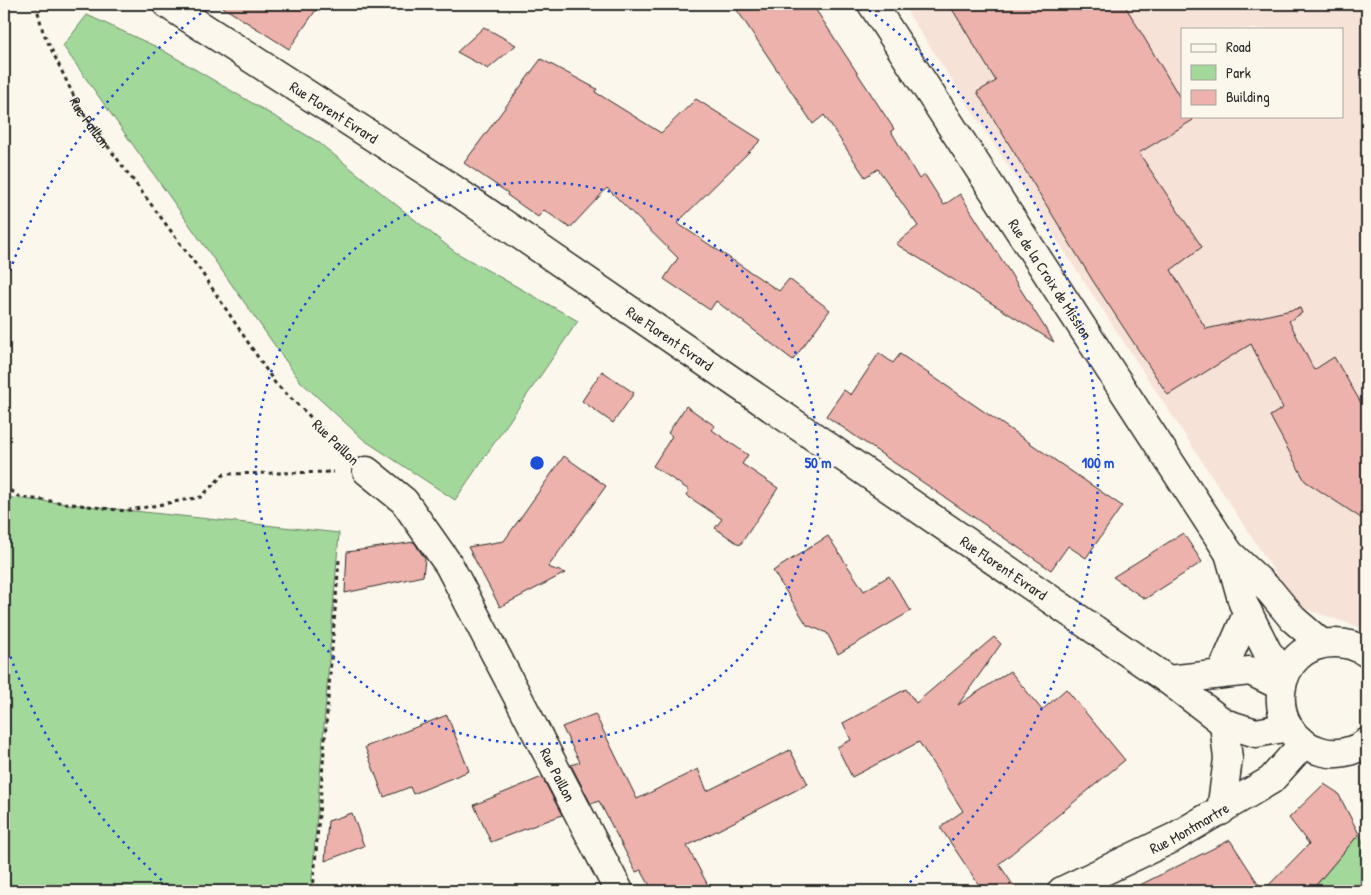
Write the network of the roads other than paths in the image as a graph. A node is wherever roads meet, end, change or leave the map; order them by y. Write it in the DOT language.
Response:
graph roads {
  1 [pos="166,4"];
  2 [pos="872,4"];
  3 [pos="367,471"];
  4 [pos="1230,553"];
  5 [pos="1248,612"];
  6 [pos="1322,644"];
  7 [pos="1367,653"];
  8 [pos="1221,674"];
  9 [pos="1168,680"];
  10 [pos="1283,681"];
  11 [pos="1224,724"];
  12 [pos="1296,735"];
  13 [pos="1366,747"];
  14 [pos="1221,811"];
  15 [pos="619,891"];
  16 [pos="1062,891"];
  1 -- 9 [label="street, Rue Florent Evrard"];
  2 -- 4 [label="street, Rue de la Croix de Mission"];
  3 -- 15 [label="street, Rue Paillon"];
  4 -- 5 [label="street, Rue de la Croix de Mission"];
  4 -- 6 [label="street, Rue de la Croix de Mission"];
  5 -- 8 [label="street"];
  5 -- 10 [label="street, Rue de la Croix de Mission"];
  6 -- 7 [label="street"];
  6 -- 10 [label="street"];
  8 -- 9 [label="street"];
  8 -- 10 [label="street"];
  9 -- 11 [label="street, Rue Florent Evrard"];
  10 -- 12 [label="street"];
  11 -- 12 [label="street, Rue Florent Evrard"];
  11 -- 14 [label="street"];
  12 -- 13 [label="street"];
  12 -- 14 [label="street, Rue Montmartre"];
  14 -- 16 [label="street, Rue Montmartre"];
}
